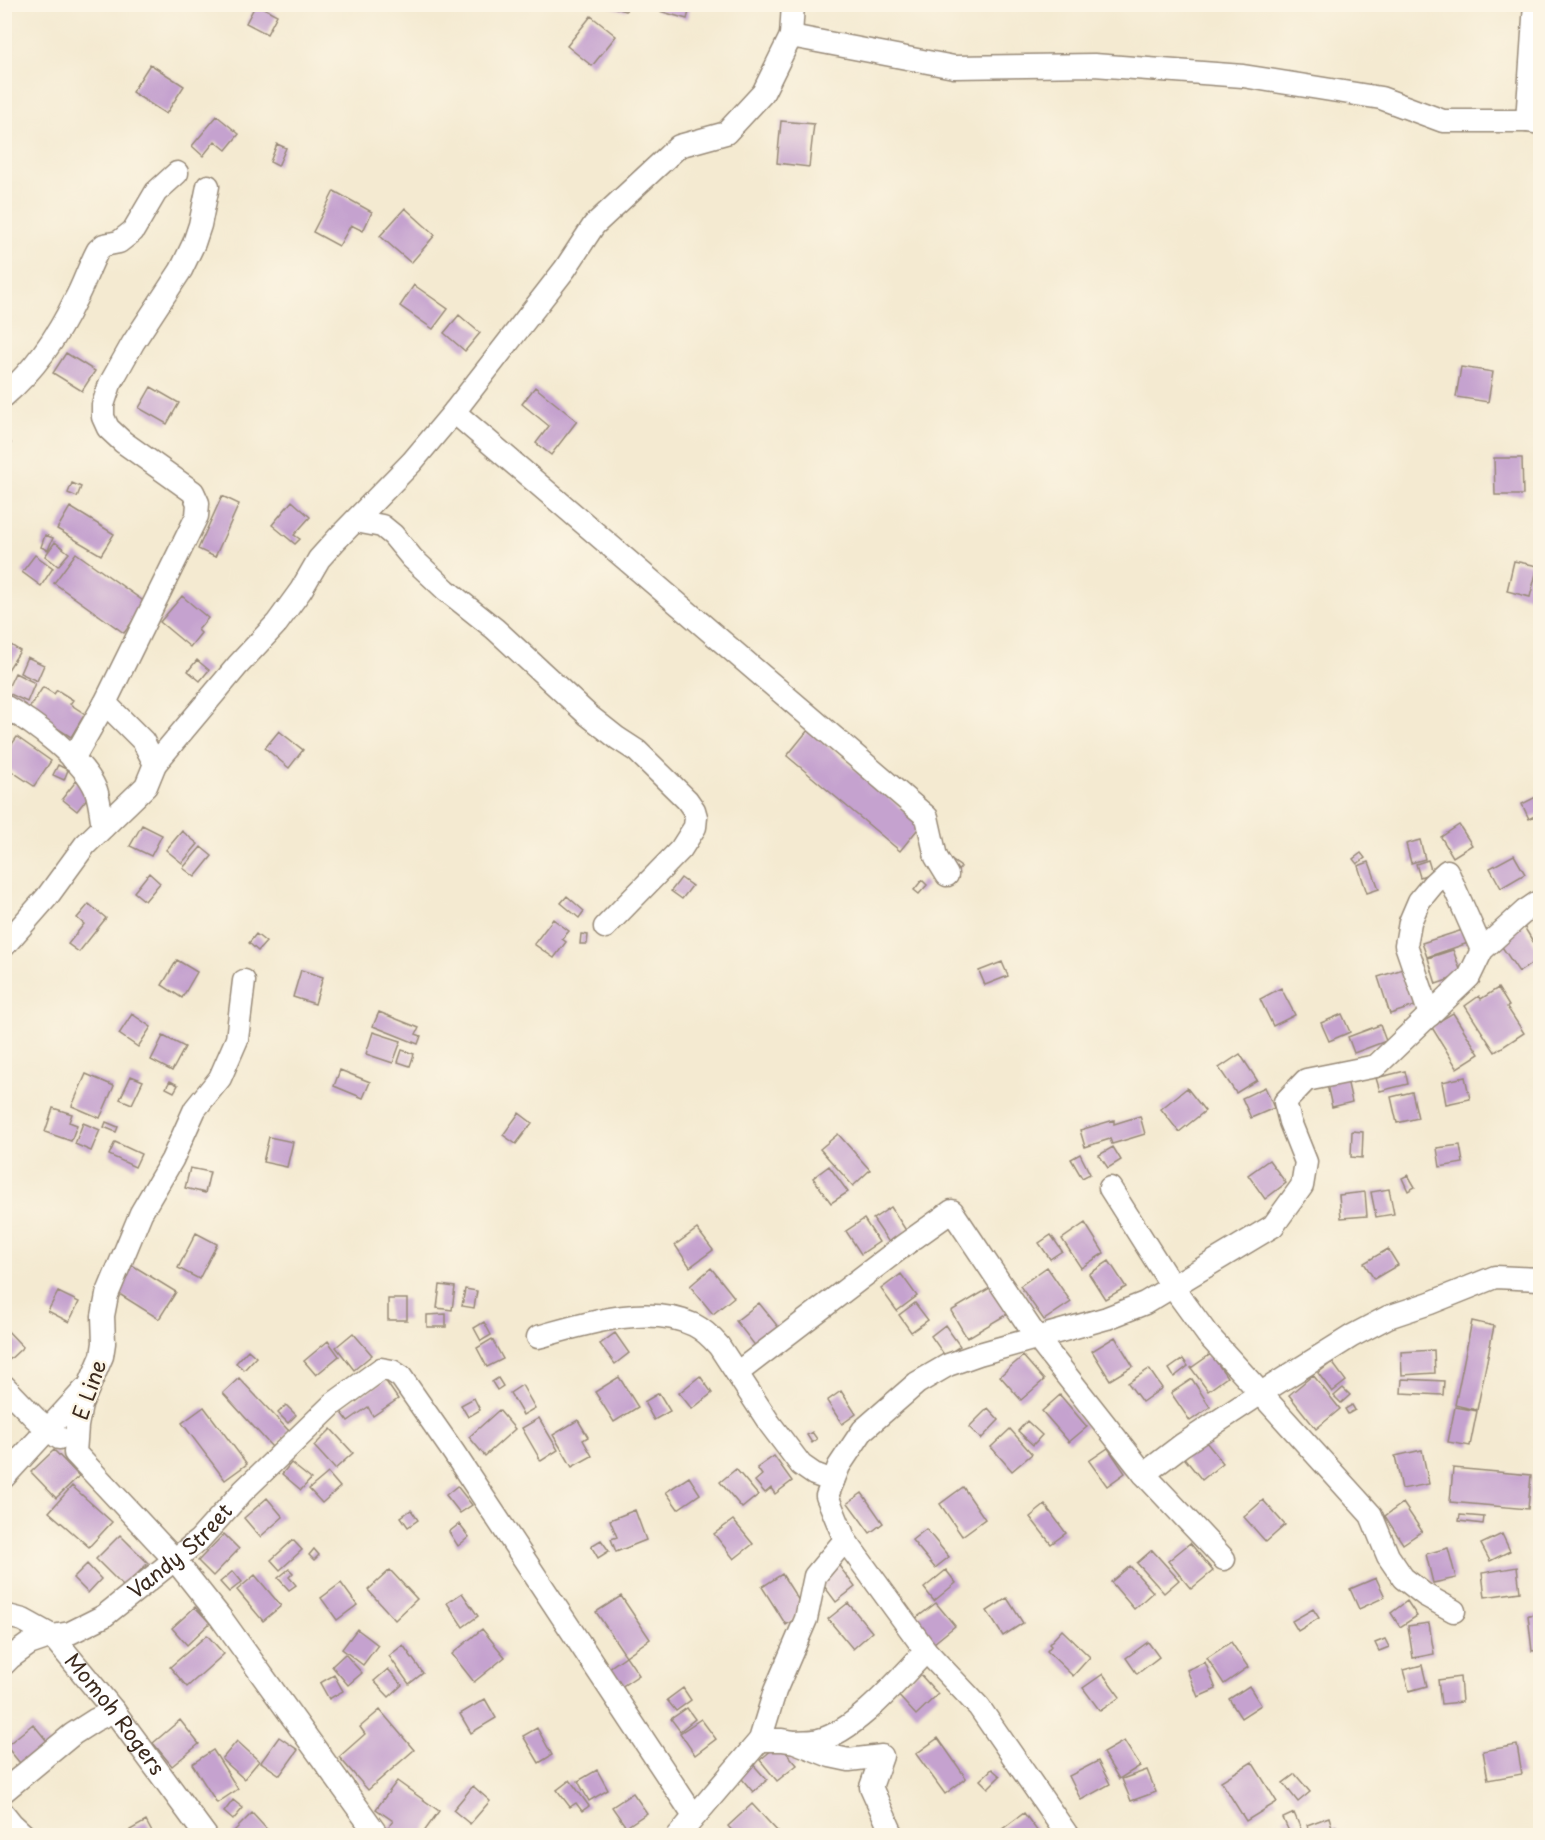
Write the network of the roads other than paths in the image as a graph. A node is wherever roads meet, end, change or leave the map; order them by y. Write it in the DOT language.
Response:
graph roads {
  1 [pos="793,4"];
  2 [pos="1535,4"];
  3 [pos="791,36"];
  4 [pos="1534,122"];
  5 [pos="177,173"];
  6 [pos="208,186"];
  7 [pos="4,396"];
  8 [pos="454,412"];
  9 [pos="356,521"];
  10 [pos="105,703"];
  11 [pos="4,706"];
  12 [pos="73,759"];
  13 [pos="155,764"];
  14 [pos="103,827"];
  15 [pos="947,875"];
  16 [pos="1540,901"];
  17 [pos="605,927"];
  18 [pos="4,946"];
  19 [pos="1482,950"];
  20 [pos="244,981"];
  21 [pos="1430,1014"];
  22 [pos="1110,1188"];
  23 [pos="1540,1279"];
  24 [pos="1172,1286"];
  25 [pos="538,1337"];
  26 [pos="1037,1338"];
  27 [pos="737,1373"];
  28 [pos="91,1382"];
  29 [pos="4,1386"];
  30 [pos="1261,1393"];
  31 [pos="49,1429"];
  32 [pos="75,1453"];
  33 [pos="1144,1473"];
  34 [pos="4,1477"];
  35 [pos="833,1481"];
  36 [pos="845,1540"];
  37 [pos="1224,1559"];
  38 [pos="175,1560"];
  39 [pos="1454,1611"];
  40 [pos="4,1615"];
  41 [pos="52,1636"];
  42 [pos="926,1651"];
  43 [pos="4,1664"];
  44 [pos="114,1711"];
  45 [pos="760,1740"];
  46 [pos="795,1742"];
  47 [pos="4,1791"];
  48 [pos="4,1814"];
  49 [pos="694,1816"];
  50 [pos="25,1836"];
  51 [pos="206,1836"];
  52 [pos="378,1836"];
  53 [pos="678,1836"];
  54 [pos="893,1836"];
  55 [pos="1068,1836"];
  1 -- 3 [label="street"];
  2 -- 4 [label="street"];
  3 -- 4 [label="street"];
  3 -- 8 [label="street"];
  5 -- 7 [label="street"];
  6 -- 10 [label="street"];
  8 -- 9 [label="street"];
  8 -- 15 [label="street"];
  9 -- 13 [label="street"];
  9 -- 17 [label="street"];
  10 -- 12 [label="street"];
  10 -- 13 [label="street"];
  11 -- 12 [label="street"];
  12 -- 14 [label="street"];
  13 -- 14 [label="street"];
  14 -- 18 [label="street"];
  16 -- 19 [label="street"];
  19 -- 21 [label="street"];
  19 -- 21 [label="street"];
  20 -- 28 [label="street, E Line"];
  21 -- 24 [label="street"];
  22 -- 24 [label="street"];
  23 -- 30 [label="street"];
  24 -- 26 [label="street"];
  24 -- 30 [label="street"];
  25 -- 27 [label="street"];
  26 -- 27 [label="street"];
  26 -- 33 [label="street"];
  26 -- 35 [label="street"];
  27 -- 35 [label="street"];
  28 -- 31 [label="street"];
  28 -- 32 [label="street, E Line"];
  29 -- 31 [label="street"];
  30 -- 33 [label="street"];
  30 -- 39 [label="street"];
  31 -- 32 [label="street"];
  31 -- 34 [label="street"];
  32 -- 38 [label="street"];
  33 -- 37 [label="street"];
  35 -- 36 [label="street"];
  36 -- 42 [label="street"];
  36 -- 45 [label="street"];
  38 -- 41 [label="street, Vandy Street"];
  38 -- 49 [label="street, Vandy Street"];
  38 -- 52 [label="street"];
  40 -- 41 [label="street, Momoh Rogers"];
  41 -- 43 [label="street, Vandy Street"];
  41 -- 44 [label="street, Momoh Rogers"];
  42 -- 46 [label="street"];
  42 -- 55 [label="street"];
  44 -- 47 [label="street"];
  44 -- 51 [label="street, Momoh Rogers"];
  45 -- 46 [label="street"];
  45 -- 49 [label="street"];
  46 -- 54 [label="street"];
  48 -- 50 [label="street"];
  49 -- 53 [label="street"];
}
